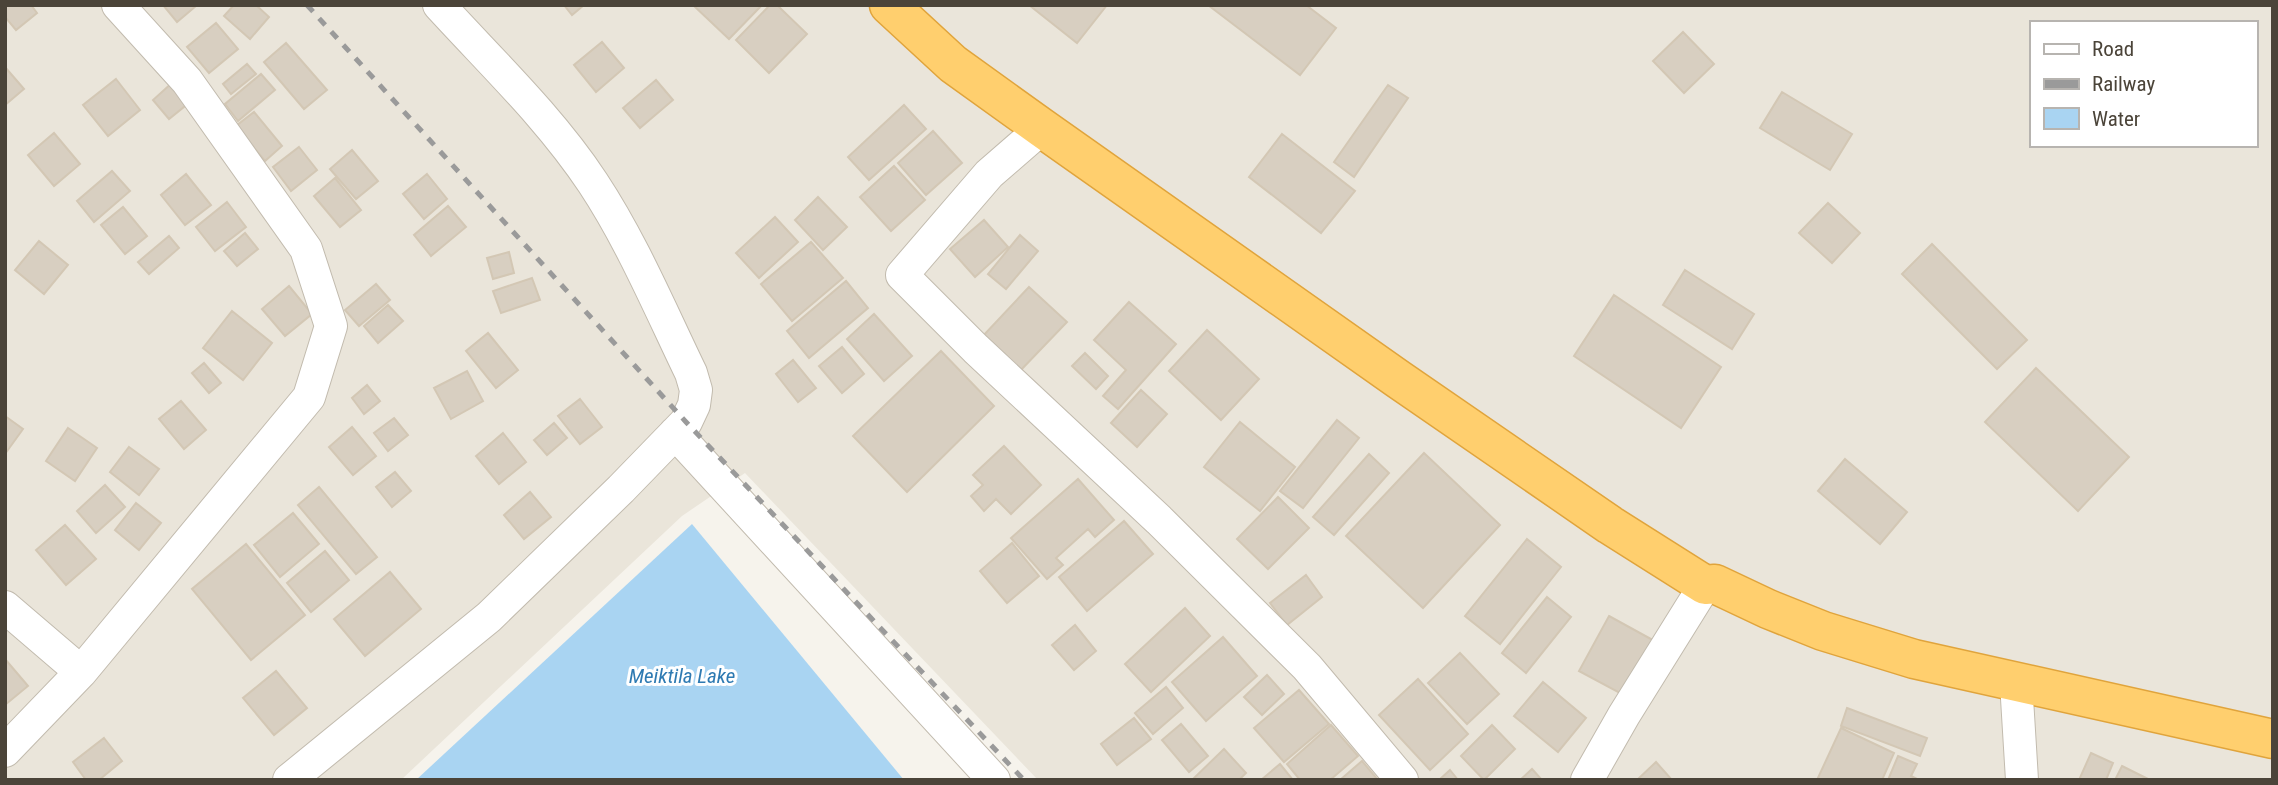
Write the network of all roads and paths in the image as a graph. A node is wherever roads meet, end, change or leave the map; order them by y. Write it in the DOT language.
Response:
graph roads {
  1 [pos="118,5"];
  2 [pos="439,5"];
  3 [pos="889,5"];
  4 [pos="1042,128"];
  5 [pos="675,433"];
  6 [pos="1705,586"];
  7 [pos="5,607"];
  8 [pos="81,672"];
  9 [pos="2016,682"];
  10 [pos="2271,736"];
  11 [pos="5,751"];
  12 [pos="289,780"];
  13 [pos="994,780"];
  14 [pos="1402,780"];
  15 [pos="1587,780"];
  16 [pos="2022,780"];
  1 -- 8 [label="street"];
  2 -- 5 [label="street"];
  3 -- 4 [label="highway"];
  4 -- 6 [label="highway"];
  4 -- 14 [label="street"];
  5 -- 12 [label="street"];
  5 -- 13 [label="street"];
  6 -- 9 [label="highway"];
  6 -- 15 [label="street"];
  7 -- 8 [label="street"];
  8 -- 11 [label="street"];
  9 -- 10 [label="highway"];
  9 -- 16 [label="street"];
}
